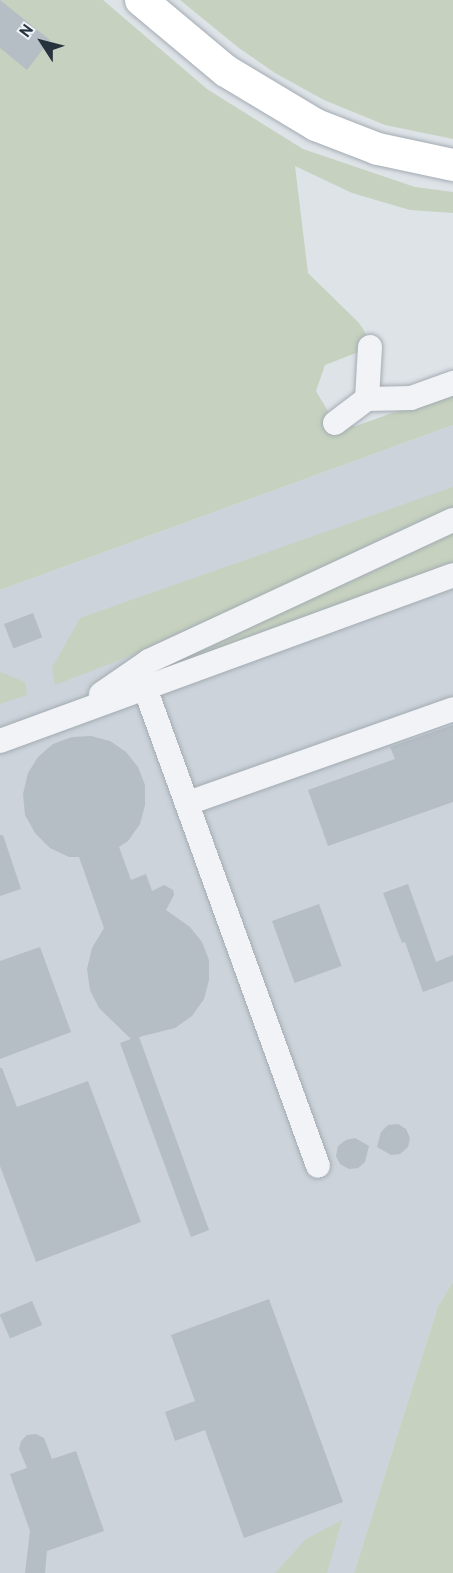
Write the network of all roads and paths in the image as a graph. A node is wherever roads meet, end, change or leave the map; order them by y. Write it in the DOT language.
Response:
graph roads {
  1 [pos="141,0"];
  2 [pos="453,165"];
  3 [pos="370,348"];
  4 [pos="453,382"];
  5 [pos="367,399"];
  6 [pos="335,423"];
  7 [pos="453,520"];
  8 [pos="453,575"];
  9 [pos="144,688"];
  10 [pos="453,709"];
  11 [pos="75,713"];
  12 [pos="0,741"];
  13 [pos="188,802"];
  14 [pos="318,1166"];
  1 -- 2 [label="main road"];
  3 -- 5 [label="lane"];
  4 -- 5 [label="lane"];
  5 -- 6 [label="lane"];
  7 -- 11 [label="lane"];
  8 -- 9 [label="lane"];
  9 -- 11 [label="lane"];
  9 -- 13 [label="lane"];
  10 -- 13 [label="lane"];
  11 -- 12 [label="lane"];
  13 -- 14 [label="lane"];
}
